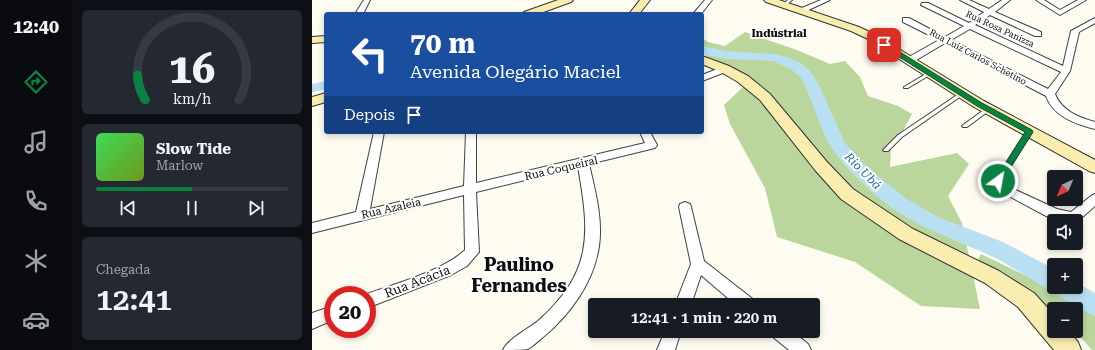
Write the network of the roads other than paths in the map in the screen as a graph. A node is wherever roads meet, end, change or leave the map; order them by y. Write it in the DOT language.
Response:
graph roads {
  1 [pos="367,0"];
  2 [pos="568,0"];
  3 [pos="646,0"];
  4 [pos="709,0"];
  5 [pos="769,0"];
  6 [pos="827,0"];
  7 [pos="963,0"];
  8 [pos="1007,0"];
  9 [pos="1039,0"];
  10 [pos="1083,0"];
  11 [pos="787,2"];
  12 [pos="925,4"];
  13 [pos="801,10"];
  14 [pos="360,12"];
  15 [pos="534,12"];
  16 [pos="636,12"];
  17 [pos="699,12"];
  18 [pos="988,12"];
  19 [pos="906,20"];
  20 [pos="1095,20"];
  21 [pos="969,26"];
  22 [pos="1038,34"];
  23 [pos="324,39"];
  24 [pos="312,40"];
  25 [pos="946,40"];
  26 [pos="910,60"];
  27 [pos="704,61"];
  28 [pos="725,69"];
  29 [pos="1066,71"];
  30 [pos="931,73"];
  31 [pos="704,77"];
  32 [pos="906,87"];
  33 [pos="962,94"];
  34 [pos="1050,94"];
  35 [pos="324,98"];
  36 [pos="312,102"];
  37 [pos="988,109"];
  38 [pos="965,126"];
  39 [pos="1095,126"];
  40 [pos="1029,132"];
  41 [pos="379,134"];
  42 [pos="471,134"];
  43 [pos="645,134"];
  44 [pos="886,150"];
  45 [pos="583,162"];
  46 [pos="1095,167"];
  47 [pos="1003,185"];
  48 [pos="470,189"];
  49 [pos="1095,199"];
  50 [pos="684,207"];
  51 [pos="362,214"];
  52 [pos="312,228"];
  53 [pos="698,264"];
  54 [pos="376,298"];
  55 [pos="686,298"];
  56 [pos="739,298"];
  57 [pos="324,316"];
  58 [pos="312,321"];
  59 [pos="670,338"];
  60 [pos="787,338"];
  61 [pos="512,350"];
  62 [pos="666,350"];
  63 [pos="802,350"];
  64 [pos="1069,350"];
  1 -- 14 [label="street"];
  2 -- 15 [label="main road"];
  3 -- 16 [label="main road"];
  4 -- 17 [label="street"];
  5 -- 11 [label="main road"];
  6 -- 13 [label="street"];
  7 -- 18 [label="street"];
  8 -- 18 [label="street"];
  9 -- 10 [label="street"];
  11 -- 13 [label="main road"];
  12 -- 21 [label="street, Rua Rosa Panizza"];
  13 -- 26 [label="main road"];
  18 -- 21 [label="street"];
  18 -- 22 [label="street"];
  19 -- 25 [label="street, Rua Luiz Carlos Schetino"];
  20 -- 29 [label="street"];
  21 -- 25 [label="street"];
  21 -- 29 [label="street, Rua Rosa Panizza"];
  23 -- 24 [label="main road"];
  25 -- 26 [label="street"];
  25 -- 34 [label="street, Rua Luiz Carlos Schetino"];
  26 -- 30 [label="main road"];
  27 -- 28 [label="main road"];
  28 -- 31 [label="street"];
  28 -- 64 [label="main road"];
  29 -- 34 [label="street"];
  30 -- 32 [label="lane"];
  30 -- 33 [label="main road"];
  33 -- 37 [label="main road"];
  33 -- 44 [label="lane"];
  34 -- 39 [label="street"];
  35 -- 36 [label="main road"];
  37 -- 38 [label="lane"];
  37 -- 40 [label="main road"];
  40 -- 46 [label="main road"];
  40 -- 47 [label="lane"];
  41 -- 51 [label="street"];
  42 -- 48 [label="street"];
  43 -- 45 [label="street, Rua Coqueiral"];
  45 -- 48 [label="street, Rua Coqueiral"];
  45 -- 61 [label="street"];
  47 -- 49 [label="street"];
  48 -- 51 [label="street, Rua Azaleia"];
  48 -- 54 [label="street, Rua Acácia"];
  50 -- 53 [label="street"];
  51 -- 52 [label="street, Rua Azaleia"];
  53 -- 55 [label="street"];
  53 -- 56 [label="street"];
  57 -- 58 [label="street"];
  59 -- 62 [label="street"];
  60 -- 63 [label="street"];
}
